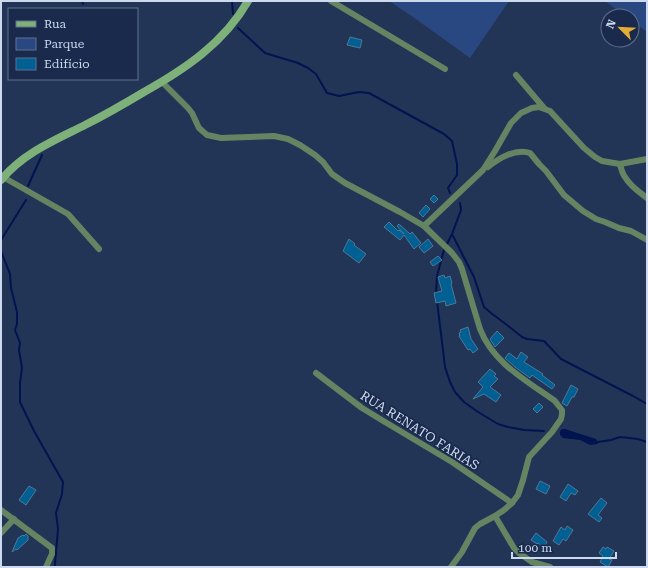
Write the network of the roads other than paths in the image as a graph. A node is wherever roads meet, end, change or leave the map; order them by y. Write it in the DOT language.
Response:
graph roads {
  1 [pos="248,1"];
  2 [pos="331,1"];
  3 [pos="445,69"];
  4 [pos="516,74"];
  5 [pos="162,82"];
  6 [pos="544,108"];
  7 [pos="647,159"];
  8 [pos="620,164"];
  9 [pos="483,170"];
  10 [pos="2,178"];
  11 [pos="647,198"];
  12 [pos="424,226"];
  13 [pos="647,240"];
  14 [pos="99,249"];
  15 [pos="316,373"];
  16 [pos="512,503"];
  17 [pos="1,510"];
  18 [pos="496,516"];
  19 [pos="14,519"];
  20 [pos="1,533"];
  21 [pos="46,567"];
  22 [pos="451,567"];
  23 [pos="550,567"];
  1 -- 5 [label="main road"];
  2 -- 3 [label="street"];
  4 -- 6 [label="street"];
  5 -- 10 [label="main road"];
  5 -- 12 [label="street"];
  6 -- 8 [label="street"];
  6 -- 9 [label="street"];
  7 -- 8 [label="street"];
  8 -- 11 [label="street"];
  9 -- 12 [label="street"];
  9 -- 13 [label="street"];
  10 -- 14 [label="street"];
  12 -- 16 [label="street"];
  15 -- 16 [label="street, RUA RENATO FARIAS"];
  16 -- 18 [label="street"];
  17 -- 19 [label="street"];
  18 -- 22 [label="street"];
  18 -- 23 [label="street"];
  19 -- 20 [label="street"];
  19 -- 21 [label="street"];
}
